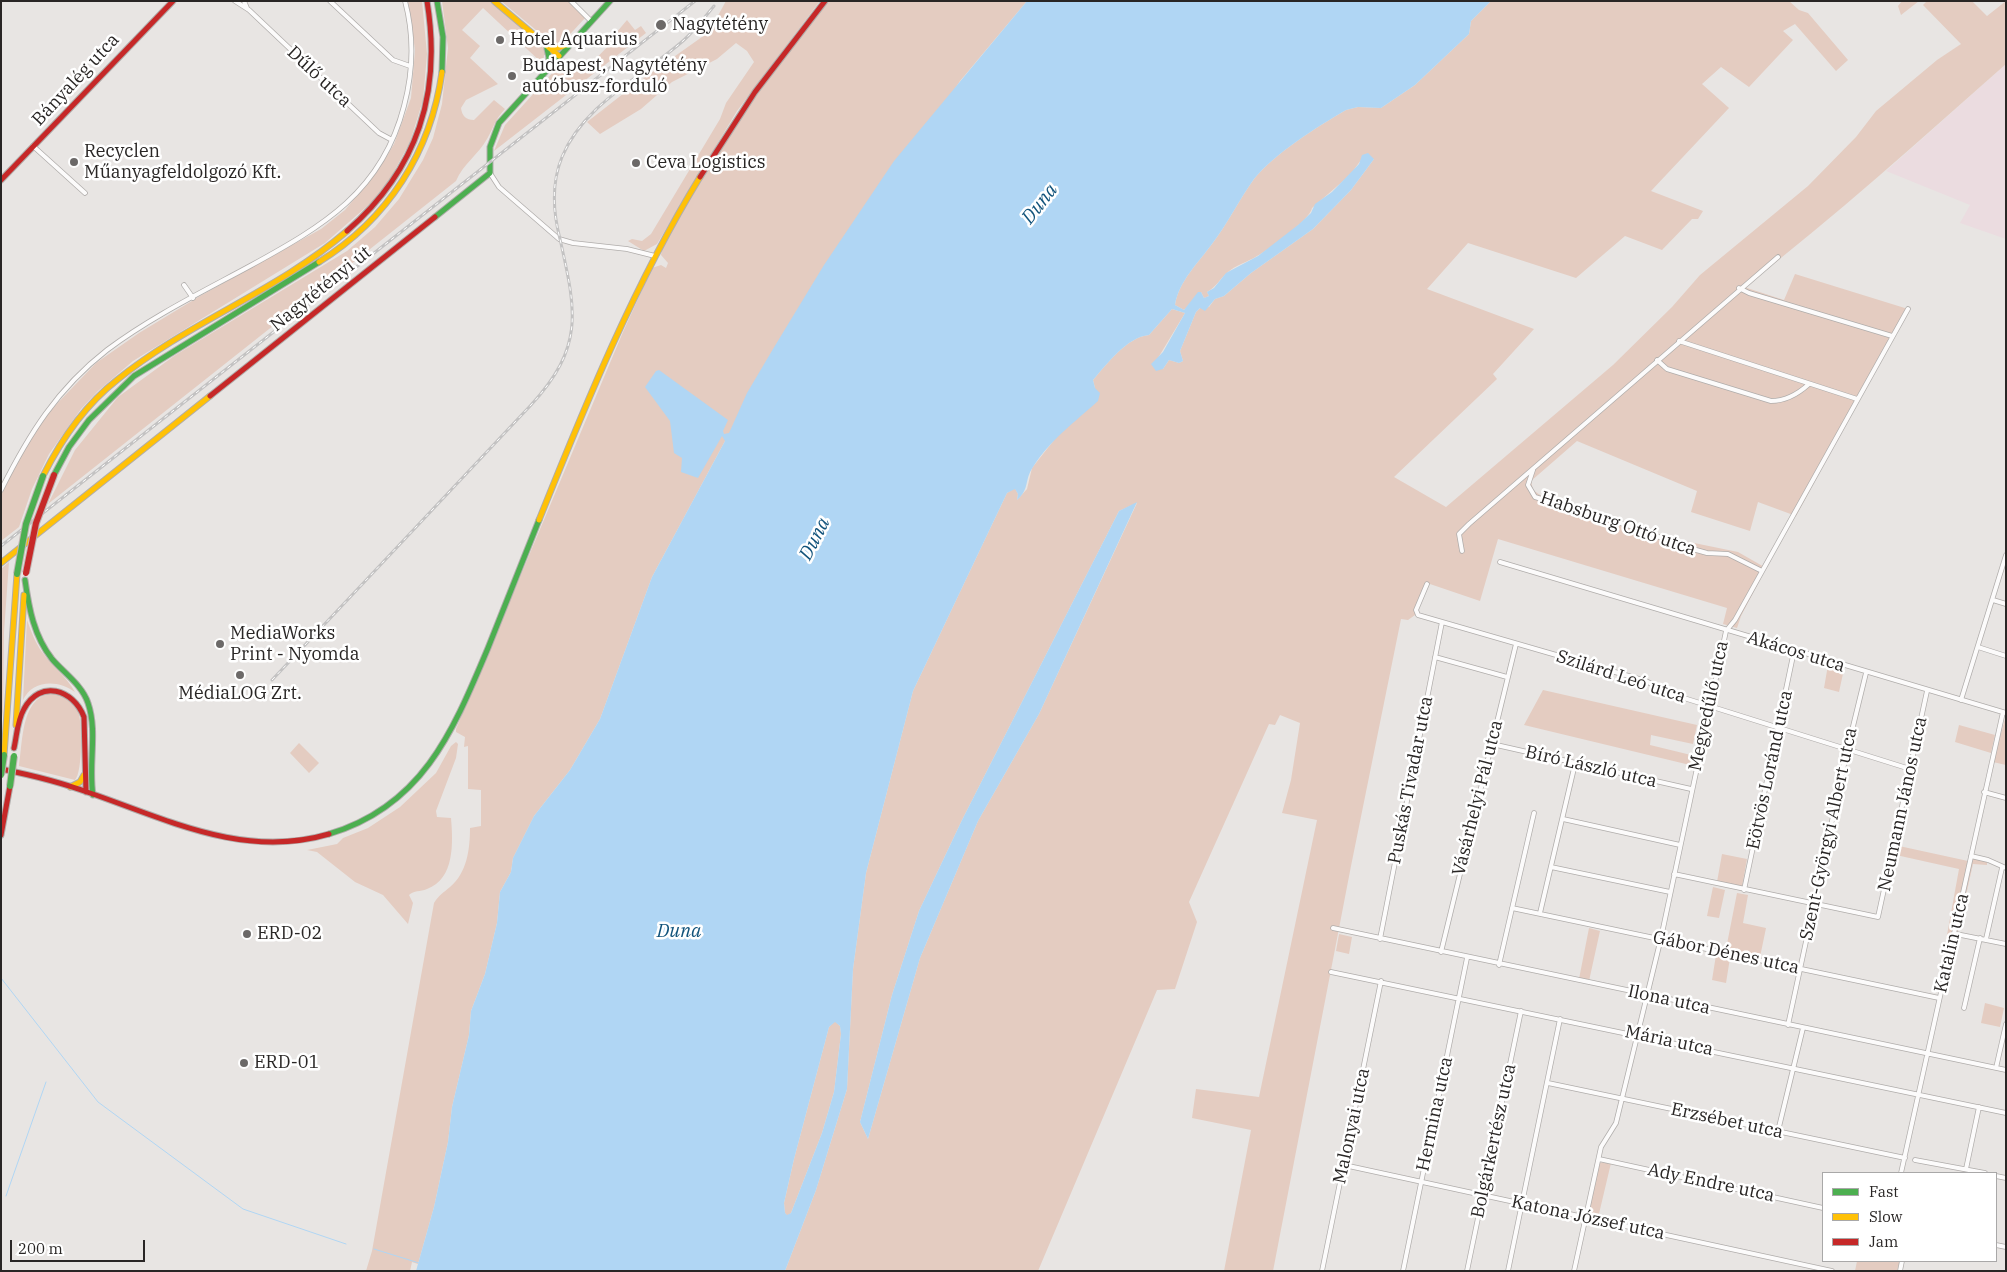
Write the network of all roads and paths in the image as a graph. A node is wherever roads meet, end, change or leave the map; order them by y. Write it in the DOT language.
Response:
graph roads {
  1 [pos="174,1"];
  2 [pos="236,1"];
  3 [pos="244,1"];
  4 [pos="330,1"];
  5 [pos="405,1"];
  6 [pos="427,1"];
  7 [pos="437,1"];
  8 [pos="494,1"];
  9 [pos="571,1"];
  10 [pos="610,1"];
  11 [pos="825,1"];
  12 [pos="248,10"];
  13 [pos="591,21"];
  14 [pos="572,42"];
  15 [pos="546,44"];
  16 [pos="559,56"];
  17 [pos="410,66"];
  18 [pos="546,70"];
  19 [pos="392,140"];
  20 [pos="33,146"];
  21 [pos="490,173"];
  22 [pos="1,180"];
  23 [pos="85,193"];
  24 [pos="655,256"];
  25 [pos="1778,257"];
  26 [pos="184,285"];
  27 [pos="1739,288"];
  28 [pos="193,298"];
  29 [pos="1908,309"];
  30 [pos="1892,336"];
  31 [pos="1679,341"];
  32 [pos="1657,360"];
  33 [pos="1809,384"];
  34 [pos="1856,400"];
  35 [pos="1536,465"];
  36 [pos="1,490"];
  37 [pos="1462,551"];
  38 [pos="2006,555"];
  39 [pos="2005,561"];
  40 [pos="1500,562"];
  41 [pos="1,563"];
  42 [pos="1762,571"];
  43 [pos="26,577"];
  44 [pos="1427,584"];
  45 [pos="1992,600"];
  46 [pos="2006,604"];
  47 [pos="1442,622"];
  48 [pos="1726,631"];
  49 [pos="1516,644"];
  50 [pos="1978,647"];
  51 [pos="1794,651"];
  52 [pos="2006,656"];
  53 [pos="1435,657"];
  54 [pos="1866,672"];
  55 [pos="1507,677"];
  56 [pos="1927,691"];
  57 [pos="1961,700"];
  58 [pos="1708,706"];
  59 [pos="2004,712"];
  60 [pos="1779,729"];
  61 [pos="1492,744"];
  62 [pos="14,748"];
  63 [pos="1847,751"];
  64 [pos="1575,764"];
  65 [pos="1,769"];
  66 [pos="1910,769"];
  67 [pos="1,774"];
  68 [pos="84,774"];
  69 [pos="91,780"];
  70 [pos="70,786"];
  71 [pos="1691,789"];
  72 [pos="86,792"];
  73 [pos="1984,792"];
  74 [pos="94,795"];
  75 [pos="2006,798"];
  76 [pos="1534,813"];
  77 [pos="1562,819"];
  78 [pos="1,835"];
  79 [pos="1680,845"];
  80 [pos="1971,856"];
  81 [pos="1551,868"];
  82 [pos="2004,868"];
  83 [pos="1674,874"];
  84 [pos="1744,890"];
  85 [pos="1670,892"];
  86 [pos="1813,904"];
  87 [pos="1512,908"];
  88 [pos="1540,913"];
  89 [pos="1333,928"];
  90 [pos="1956,934"];
  91 [pos="1661,938"];
  92 [pos="1980,938"];
  93 [pos="1380,939"];
  94 [pos="1986,939"];
  95 [pos="2006,944"];
  96 [pos="1441,952"];
  97 [pos="1467,958"];
  98 [pos="1499,965"];
  99 [pos="1799,969"];
  100 [pos="1331,972"];
  101 [pos="1382,981"];
  102 [pos="1646,994"];
  103 [pos="1459,998"];
  104 [pos="1939,998"];
  105 [pos="1964,1008"];
  106 [pos="1522,1011"];
  107 [pos="1560,1019"];
  108 [pos="2006,1024"];
  109 [pos="1788,1025"];
  110 [pos="1803,1028"];
  111 [pos="1636,1034"];
  112 [pos="1928,1054"];
  113 [pos="1794,1067"];
  114 [pos="1996,1068"];
  115 [pos="2006,1070"];
  116 [pos="1548,1082"];
  117 [pos="1919,1094"];
  118 [pos="1621,1099"];
  119 [pos="1979,1107"];
  120 [pos="2006,1113"];
  121 [pos="1778,1131"];
  122 [pos="1906,1158"];
  123 [pos="1599,1159"];
  124 [pos="1915,1160"];
  125 [pos="1344,1165"];
  126 [pos="1966,1170"];
  127 [pos="1901,1172"];
  128 [pos="1979,1172"];
  129 [pos="1421,1182"];
  130 [pos="1483,1196"];
  131 [pos="1523,1204"];
  132 [pos="1822,1208"];
  133 [pos="1586,1218"];
  134 [pos="1322,1271"];
  135 [pos="1403,1271"];
  136 [pos="1468,1271"];
  137 [pos="1508,1271"];
  138 [pos="1574,1271"];
  139 [pos="1832,1271"];
  1 -- 20 [label="main road, Bányalég utca"];
  2 -- 12 [label="street, Dűlő utca"];
  3 -- 12 [label="street, Dűlő utca"];
  4 -- 17 [label="street"];
  5 -- 17 [label="street"];
  6 -- 67 [label="main road, bridge"];
  7 -- 43 [label="main road, bridge"];
  8 -- 15 [label="main road"];
  9 -- 13 [label="street"];
  10 -- 13 [label="main road"];
  11 -- 24 [label="main road"];
  12 -- 19 [label="street, Dűlő utca"];
  13 -- 14 [label="main road"];
  14 -- 15 [label="main road"];
  14 -- 16 [label="main road"];
  15 -- 16 [label="main road"];
  15 -- 18 [label="main road"];
  16 -- 18 [label="main road"];
  17 -- 19 [label="street"];
  18 -- 21 [label="main road"];
  19 -- 28 [label="street"];
  20 -- 22 [label="main road, Bányalég utca"];
  20 -- 23 [label="street"];
  21 -- 24 [label="street"];
  21 -- 41 [label="main road, Nagytétényi út"];
  24 -- 74 [label="main road"];
  25 -- 27 [label="street"];
  26 -- 28 [label="street"];
  27 -- 30 [label="street"];
  27 -- 31 [label="street"];
  28 -- 36 [label="street"];
  29 -- 30 [label="street, Megyedűlő utca"];
  30 -- 34 [label="street, Megyedűlő utca"];
  31 -- 32 [label="street"];
  31 -- 33 [label="street"];
  32 -- 33 [label="street"];
  32 -- 35 [label="street"];
  33 -- 34 [label="street"];
  34 -- 42 [label="street, Megyedűlő utca"];
  35 -- 37 [label="street"];
  35 -- 42 [label="street, Habsburg Ottó utca"];
  38 -- 39 [label="street"];
  39 -- 45 [label="street"];
  40 -- 48 [label="street, Akácos utca"];
  42 -- 48 [label="street, Megyedűlő utca"];
  43 -- 62 [label="main road"];
  43 -- 69 [label="main road"];
  44 -- 47 [label="street, Szilárd Leó utca"];
  45 -- 46 [label="street"];
  45 -- 50 [label="street"];
  47 -- 49 [label="street, Szilárd Leó utca"];
  47 -- 53 [label="street, Puskás Tivadar utca"];
  48 -- 51 [label="street, Akácos utca"];
  48 -- 58 [label="street, Megyedűlő utca"];
  49 -- 55 [label="street, Vásárhelyi Pál utca"];
  49 -- 58 [label="street, Szilárd Leó utca"];
  50 -- 52 [label="street"];
  50 -- 57 [label="street"];
  51 -- 54 [label="street, Akácos utca"];
  51 -- 60 [label="street, Eötvös Loránd utca"];
  53 -- 55 [label="street"];
  53 -- 93 [label="street, Puskás Tivadar utca"];
  54 -- 56 [label="street, Akácos utca"];
  54 -- 63 [label="street, Szent-Györgyi Albert utca"];
  55 -- 61 [label="street, Vásárhelyi Pál utca"];
  56 -- 57 [label="street, Akácos utca"];
  56 -- 66 [label="street, Neumann János utca"];
  57 -- 59 [label="street, Akácos utca"];
  58 -- 60 [label="street, Szilárd Leó utca"];
  58 -- 71 [label="street, Megyedűlő utca"];
  59 -- 73 [label="street, Katalin utca"];
  60 -- 63 [label="street, Szilárd Leó utca"];
  60 -- 84 [label="street, Eötvös Loránd utca"];
  61 -- 64 [label="street, Bíró László utca"];
  61 -- 96 [label="street, Vásárhelyi Pál utca"];
  62 -- 68 [label="main road"];
  62 -- 78 [label="main road, bridge"];
  63 -- 66 [label="street, Szilárd Leó utca"];
  63 -- 86 [label="street, Szent-Györgyi Albert utca"];
  64 -- 71 [label="street, Bíró László utca"];
  64 -- 77 [label="street"];
  65 -- 70 [label="main road"];
  66 -- 86 [label="street, Neumann János utca"];
  68 -- 70 [label="main road"];
  68 -- 72 [label="main road"];
  69 -- 72 [label="main road"];
  69 -- 74 [label="main road"];
  70 -- 72 [label="main road"];
  71 -- 79 [label="street, Megyedűlő utca"];
  72 -- 74 [label="main road"];
  73 -- 75 [label="street"];
  73 -- 80 [label="street, Katalin utca"];
  76 -- 87 [label="street"];
  77 -- 79 [label="street"];
  77 -- 81 [label="street"];
  79 -- 83 [label="street, Megyedűlő utca"];
  80 -- 82 [label="street"];
  80 -- 90 [label="street, Katalin utca"];
  81 -- 85 [label="street"];
  81 -- 88 [label="street"];
  82 -- 94 [label="street"];
  83 -- 84 [label="street"];
  83 -- 85 [label="street, Megyedűlő utca"];
  84 -- 86 [label="street"];
  85 -- 91 [label="street, Megyedűlő utca"];
  86 -- 99 [label="street, Szent-Györgyi Albert utca"];
  87 -- 88 [label="street, Gábor Dénes utca"];
  87 -- 98 [label="street"];
  88 -- 91 [label="street, Gábor Dénes utca"];
  89 -- 93 [label="street, Ilona utca"];
  90 -- 92 [label="street"];
  90 -- 104 [label="street, Katalin utca"];
  91 -- 99 [label="street, Gábor Dénes utca"];
  91 -- 102 [label="street, Megyedűlő utca"];
  92 -- 94 [label="street"];
  92 -- 105 [label="street"];
  93 -- 96 [label="street, Ilona utca"];
  94 -- 95 [label="street"];
  96 -- 97 [label="street, Ilona utca"];
  97 -- 98 [label="street, Ilona utca"];
  97 -- 103 [label="street, Hermina utca"];
  98 -- 102 [label="street, Ilona utca"];
  99 -- 104 [label="street, Gábor Dénes utca"];
  99 -- 109 [label="street, Szent-Györgyi Albert utca"];
  100 -- 101 [label="street, Mária utca"];
  101 -- 103 [label="street, Mária utca"];
  101 -- 125 [label="street, Malonyai utca"];
  102 -- 109 [label="street, Ilona utca"];
  102 -- 111 [label="street, Megyedűlő utca"];
  103 -- 106 [label="street, Mária utca"];
  103 -- 129 [label="street, Hermina utca"];
  104 -- 112 [label="street, Katalin utca"];
  106 -- 107 [label="street, Mária utca"];
  106 -- 130 [label="street, Bolgárkertész utca"];
  107 -- 111 [label="street, Mária utca"];
  107 -- 116 [label="street"];
  108 -- 114 [label="street"];
  109 -- 110 [label="street, Ilona utca"];
  110 -- 112 [label="street, Ilona utca"];
  110 -- 113 [label="street"];
  111 -- 113 [label="street, Mária utca"];
  111 -- 118 [label="street, Megyedűlő utca"];
  112 -- 114 [label="street, Ilona utca"];
  112 -- 117 [label="street, Katalin utca"];
  113 -- 117 [label="street, Mária utca"];
  113 -- 121 [label="street"];
  114 -- 115 [label="street, Ilona utca"];
  116 -- 118 [label="street, Erzsébet utca"];
  116 -- 131 [label="street"];
  117 -- 119 [label="street, Mária utca"];
  117 -- 122 [label="street, Katalin utca"];
  118 -- 121 [label="street, Erzsébet utca"];
  118 -- 123 [label="street, Megyedűlő utca"];
  119 -- 120 [label="street, Mária utca"];
  119 -- 126 [label="street"];
  121 -- 122 [label="street, Erzsébet utca"];
  122 -- 127 [label="street, Katalin utca"];
  123 -- 132 [label="street, Ady Endre utca"];
  123 -- 133 [label="street, Megyedűlő utca"];
  124 -- 126 [label="street"];
  125 -- 129 [label="street, Katona József utca"];
  125 -- 134 [label="street, Malonyai utca"];
  126 -- 128 [label="street"];
  129 -- 130 [label="street, Katona József utca"];
  129 -- 135 [label="street, Hermina utca"];
  130 -- 131 [label="street, Katona József utca"];
  130 -- 136 [label="street, Bolgárkertész utca"];
  131 -- 133 [label="street, Katona József utca"];
  131 -- 137 [label="street"];
  133 -- 138 [label="street, Megyedűlő utca"];
  133 -- 139 [label="street, Katona József utca"];
}
